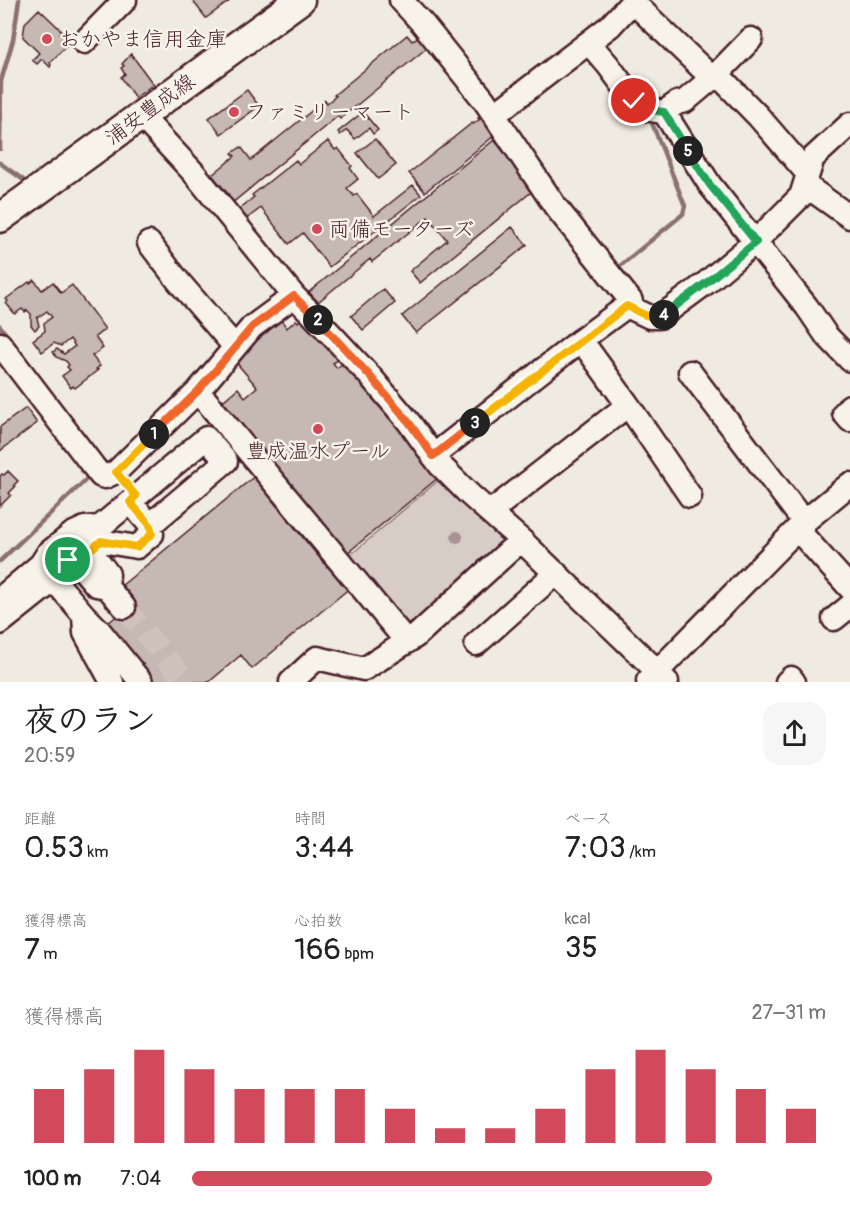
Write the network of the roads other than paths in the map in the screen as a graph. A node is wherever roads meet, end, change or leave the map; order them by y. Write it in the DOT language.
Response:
graph roads {
  1 [pos="125,0"];
  2 [pos="300,0"];
  3 [pos="401,0"];
  4 [pos="636,4"];
  5 [pos="751,39"];
  6 [pos="84,42"];
  7 [pos="589,43"];
  8 [pos="715,76"];
  9 [pos="653,110"];
  10 [pos="498,112"];
  11 [pos="141,116"];
  12 [pos="850,124"];
  13 [pos="806,180"];
  14 [pos="0,189"];
  15 [pos="30,197"];
  16 [pos="0,218"];
  17 [pos="850,218"];
  18 [pos="756,242"];
  19 [pos="149,243"];
  20 [pos="294,296"];
  21 [pos="631,308"];
  22 [pos="0,344"];
  23 [pos="583,344"];
  24 [pos="235,347"];
  25 [pos="850,360"];
  26 [pos="690,372"];
  27 [pos="198,391"];
  28 [pos="628,405"];
  29 [pos="850,406"];
  30 [pos="850,420"];
  31 [pos="224,422"];
  32 [pos="206,438"];
  33 [pos="433,456"];
  34 [pos="102,470"];
  35 [pos="850,484"];
  36 [pos="690,496"];
  37 [pos="133,499"];
  38 [pos="494,509"];
  39 [pos="800,521"];
  40 [pos="150,525"];
  41 [pos="527,545"];
  42 [pos="62,564"];
  43 [pos="556,573"];
  44 [pos="850,588"];
  45 [pos="1,597"];
  46 [pos="124,608"];
  47 [pos="0,623"];
  48 [pos="84,624"];
  49 [pos="407,642"];
  50 [pos="476,644"];
  51 [pos="655,674"];
  52 [pos="112,682"];
  53 [pos="123,682"];
  54 [pos="141,682"];
  55 [pos="291,682"];
  56 [pos="787,682"];
  57 [pos="794,682"];
  1 -- 6 [label="street"];
  2 -- 11 [label="main road, 浦安豊成線"];
  3 -- 10 [label="street"];
  4 -- 7 [label="street"];
  4 -- 8 [label="street"];
  5 -- 8 [label="street"];
  7 -- 9 [label="street"];
  7 -- 10 [label="street"];
  8 -- 9 [label="street"];
  8 -- 13 [label="street"];
  9 -- 18 [label="street"];
  10 -- 21 [label="street"];
  11 -- 15 [label="main road, 浦安豊成線"];
  11 -- 20 [label="street"];
  12 -- 13 [label="street"];
  13 -- 17 [label="street"];
  13 -- 18 [label="street"];
  14 -- 15 [label="main road"];
  15 -- 16 [label="main road, 浦安豊成線"];
  18 -- 21 [label="street"];
  18 -- 25 [label="street"];
  19 -- 24 [label="street"];
  20 -- 24 [label="street"];
  20 -- 33 [label="street"];
  21 -- 23 [label="street"];
  22 -- 34 [label="street"];
  23 -- 28 [label="street"];
  23 -- 33 [label="street"];
  24 -- 27 [label="street"];
  26 -- 39 [label="street"];
  27 -- 31 [label="street"];
  27 -- 34 [label="street"];
  28 -- 36 [label="street"];
  28 -- 38 [label="street"];
  29 -- 30 [label="street"];
  31 -- 32 [label="street"];
  31 -- 49 [label="street"];
  32 -- 37 [label="street"];
  32 -- 40 [label="street"];
  33 -- 38 [label="street"];
  34 -- 37 [label="street"];
  35 -- 39 [label="street"];
  37 -- 40 [label="street"];
  37 -- 42 [label="street"];
  38 -- 41 [label="street"];
  39 -- 44 [label="street"];
  39 -- 51 [label="street"];
  40 -- 42 [label="street"];
  41 -- 43 [label="street"];
  41 -- 49 [label="street"];
  42 -- 45 [label="street"];
  42 -- 46 [label="street"];
  42 -- 47 [label="street"];
  42 -- 48 [label="street"];
  43 -- 50 [label="street"];
  43 -- 51 [label="street"];
  48 -- 52 [label="street"];
  48 -- 53 [label="street"];
  48 -- 54 [label="street"];
  49 -- 55 [label="street"];
  56 -- 57 [label="street"];
}
